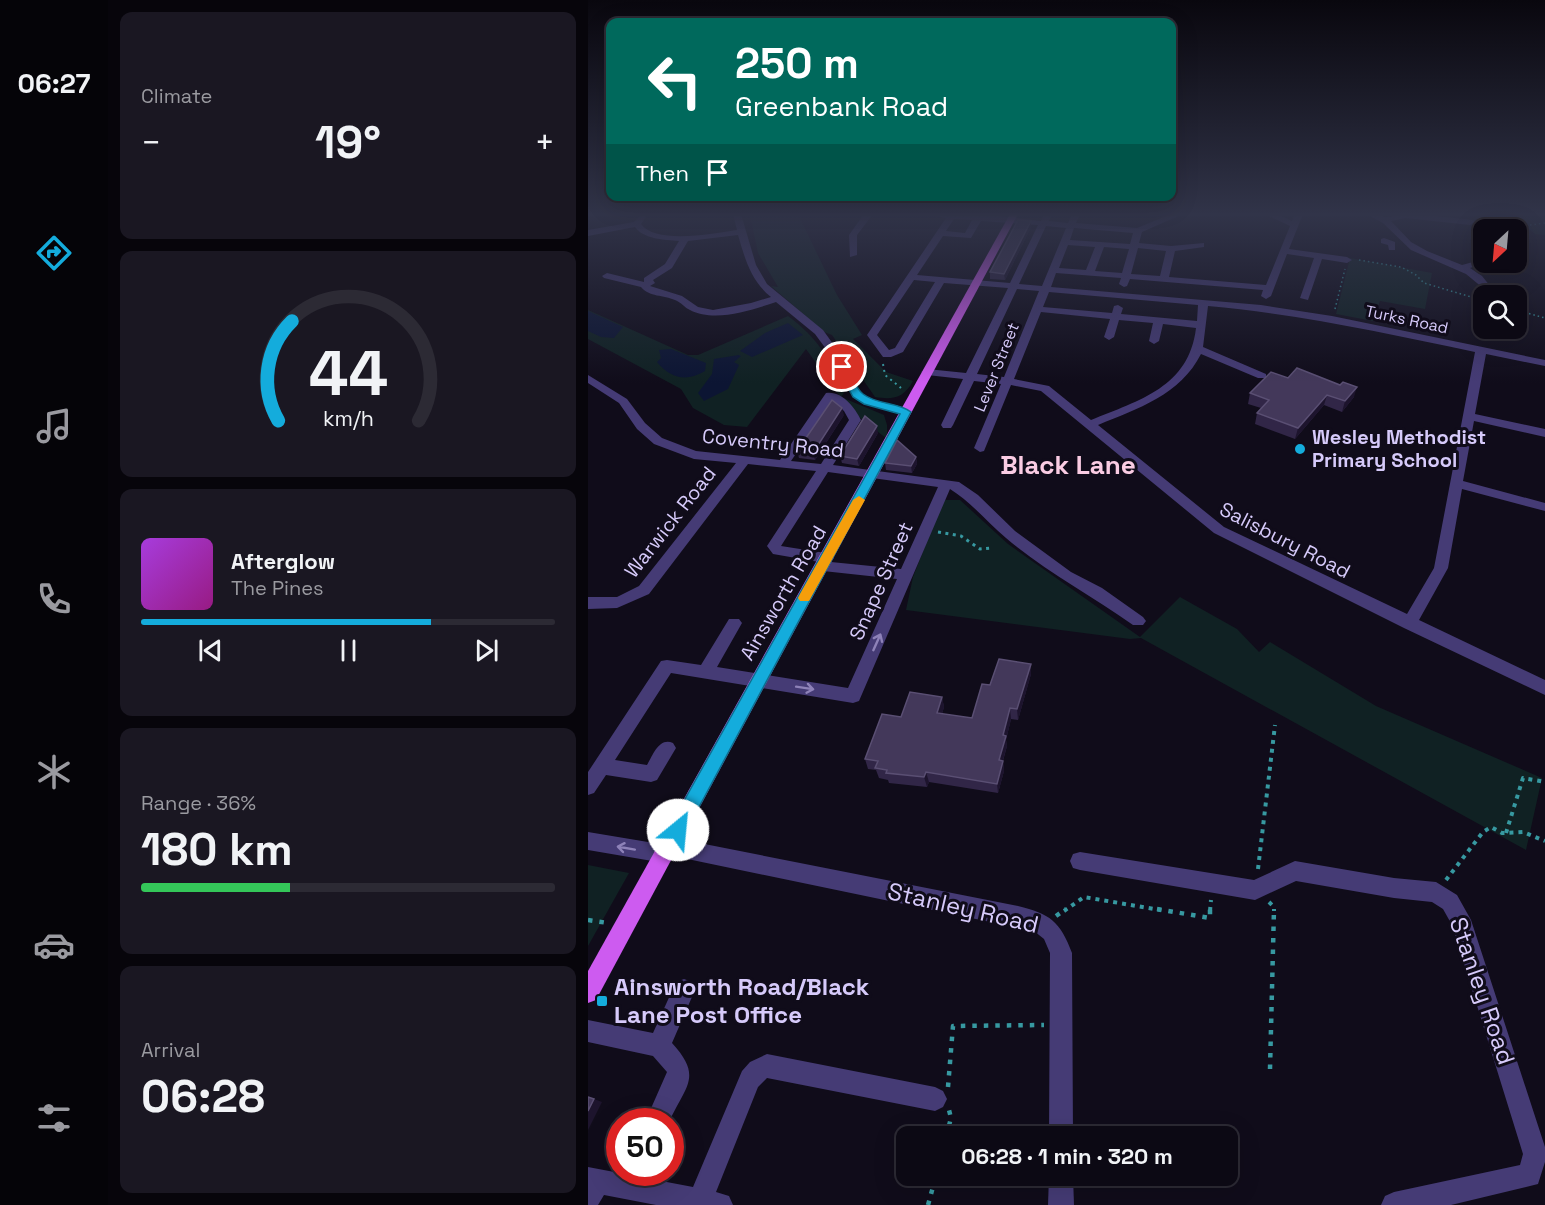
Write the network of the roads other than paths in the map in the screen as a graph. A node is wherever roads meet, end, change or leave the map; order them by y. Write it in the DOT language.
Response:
graph roads {
  1 [pos="662,270"];
  2 [pos="754,270"];
  3 [pos="915,270"];
  4 [pos="983,270"];
  5 [pos="1022,270"];
  6 [pos="1054,270"];
  7 [pos="1058,270"];
  8 [pos="1127,270"];
  9 [pos="1166,270"];
  10 [pos="1277,270"];
  11 [pos="1314,270"];
  12 [pos="1464,270"];
  13 [pos="1090,272"];
  14 [pos="1126,275"];
  15 [pos="605,276"];
  16 [pos="911,277"];
  17 [pos="941,279"];
  18 [pos="1164,279"];
  19 [pos="976,282"];
  20 [pos="1202,282"];
  21 [pos="649,283"];
  22 [pos="1015,285"];
  23 [pos="1486,285"];
  24 [pos="1046,288"];
  25 [pos="1269,288"];
  26 [pos="1121,295"];
  27 [pos="778,298"];
  28 [pos="1305,298"];
  29 [pos="1201,302"];
  30 [pos="1261,308"];
  31 [pos="1037,309"];
  32 [pos="1115,316"];
  33 [pos="1159,320"];
  34 [pos="1201,324"];
  35 [pos="1109,337"];
  36 [pos="1154,341"];
  37 [pos="1197,348"];
  38 [pos="1481,350"];
  39 [pos="1545,363"];
  40 [pos="927,372"];
  41 [pos="1262,376"];
  42 [pos="971,377"];
  43 [pos="588,378"];
  44 [pos="1008,381"];
  45 [pos="906,412"];
  46 [pos="1469,416"];
  47 [pos="1091,424"];
  48 [pos="947,425"];
  49 [pos="986,433"];
  50 [pos="1545,434"];
  51 [pos="1000,435"];
  52 [pos="980,448"];
  53 [pos="742,462"];
  54 [pos="783,464"];
  55 [pos="823,468"];
  56 [pos="874,473"];
  57 [pos="946,483"];
  58 [pos="1457,484"];
  59 [pos="1545,507"];
  60 [pos="825,562"];
  61 [pos="906,576"];
  62 [pos="588,603"];
  63 [pos="1138,621"];
  64 [pos="734,623"];
  65 [pos="1410,624"];
  66 [pos="705,673"];
  67 [pos="757,681"];
  68 [pos="1545,688"];
  69 [pos="668,748"];
  70 [pos="602,766"];
  71 [pos="588,787"];
  72 [pos="588,841"];
  73 [pos="667,850"];
  74 [pos="1080,861"];
  75 [pos="684,990"];
  76 [pos="588,992"];
  77 [pos="588,1031"];
  78 [pos="659,1046"];
  79 [pos="941,1101"];
  80 [pos="663,1108"];
  81 [pos="1061,1126"];
  82 [pos="606,1184"];
  83 [pos="591,1186"];
  84 [pos="651,1186"];
  85 [pos="1061,1186"];
  86 [pos="701,1202"];
  87 [pos="1061,1205"];
  88 [pos="1394,1205"];
  1 -- 21 [label="street"];
  2 -- 27 [label="street"];
  3 -- 16 [label="street"];
  4 -- 19 [label="main road, Ainsworth Road"];
  5 -- 22 [label="street"];
  6 -- 24 [label="street, Lever Street"];
  7 -- 13 [label="street"];
  8 -- 14 [label="street"];
  9 -- 18 [label="street"];
  10 -- 25 [label="street"];
  11 -- 28 [label="street"];
  12 -- 23 [label="street"];
  13 -- 14 [label="street"];
  14 -- 18 [label="street"];
  14 -- 26 [label="street"];
  15 -- 21 [label="street"];
  16 -- 17 [label="street, Turks Road"];
  16 -- 17 [label="street"];
  17 -- 19 [label="street, Turks Road"];
  18 -- 20 [label="street"];
  19 -- 22 [label="street, Turks Road"];
  19 -- 40 [label="main road, Ainsworth Road"];
  20 -- 25 [label="street"];
  20 -- 29 [label="street"];
  21 -- 27 [label="street"];
  22 -- 24 [label="street, Turks Road"];
  22 -- 42 [label="street"];
  24 -- 26 [label="street, Turks Road"];
  24 -- 31 [label="street, Lever Street"];
  25 -- 30 [label="street"];
  26 -- 29 [label="street, Turks Road"];
  26 -- 32 [label="street"];
  27 -- 45 [label="street"];
  29 -- 30 [label="street, Turks Road"];
  29 -- 34 [label="street"];
  30 -- 38 [label="street, Turks Road"];
  31 -- 32 [label="street"];
  31 -- 44 [label="street, Lever Street"];
  32 -- 33 [label="street"];
  32 -- 35 [label="street"];
  33 -- 34 [label="street"];
  33 -- 36 [label="street"];
  34 -- 37 [label="street"];
  37 -- 41 [label="street"];
  37 -- 47 [label="street"];
  38 -- 39 [label="street, Turks Road"];
  38 -- 46 [label="street"];
  40 -- 42 [label="street, Salisbury Road"];
  40 -- 45 [label="main road, Ainsworth Road"];
  42 -- 44 [label="street, Salisbury Road"];
  42 -- 48 [label="street"];
  43 -- 53 [label="street, Coventry Road"];
  44 -- 47 [label="street, Salisbury Road"];
  44 -- 49 [label="street, Lever Street"];
  45 -- 56 [label="main road, Ainsworth Road"];
  46 -- 50 [label="street"];
  46 -- 58 [label="street"];
  47 -- 65 [label="street, Salisbury Road"];
  49 -- 51 [label="street, Lever Street"];
  49 -- 52 [label="street, Lever Street"];
  53 -- 54 [label="street, Coventry Road"];
  53 -- 62 [label="street, Warwick Road"];
  54 -- 55 [label="street, Coventry Road"];
  54 -- 55 [label="street"];
  55 -- 56 [label="street, Coventry Road"];
  55 -- 60 [label="street"];
  56 -- 57 [label="street, Coventry Road"];
  56 -- 60 [label="main road, Ainsworth Road"];
  57 -- 61 [label="street, Snape Street"];
  57 -- 63 [label="street"];
  58 -- 59 [label="street"];
  58 -- 65 [label="street"];
  60 -- 61 [label="street"];
  60 -- 67 [label="main road, Ainsworth Road"];
  67 -- 61 [label="street, Snape Street, one-way"];
  64 -- 66 [label="street"];
  65 -- 68 [label="street, Salisbury Road"];
  66 -- 67 [label="street"];
  66 -- 70 [label="street"];
  67 -- 73 [label="main road, Ainsworth Road"];
  69 -- 70 [label="street"];
  70 -- 71 [label="street"];
  73 -- 72 [label="street, Stanley Road, one-way"];
  73 -- 76 [label="main road, Ainsworth Road"];
  73 -- 81 [label="street, Stanley Road"];
  74 -- 88 [label="street, Stanley Road"];
  75 -- 78 [label="street"];
  77 -- 78 [label="street"];
  78 -- 80 [label="street"];
  79 -- 86 [label="street"];
  82 -- 83 [label="street"];
  84 -- 86 [label="street"];
  85 -- 87 [label="street"];
}
